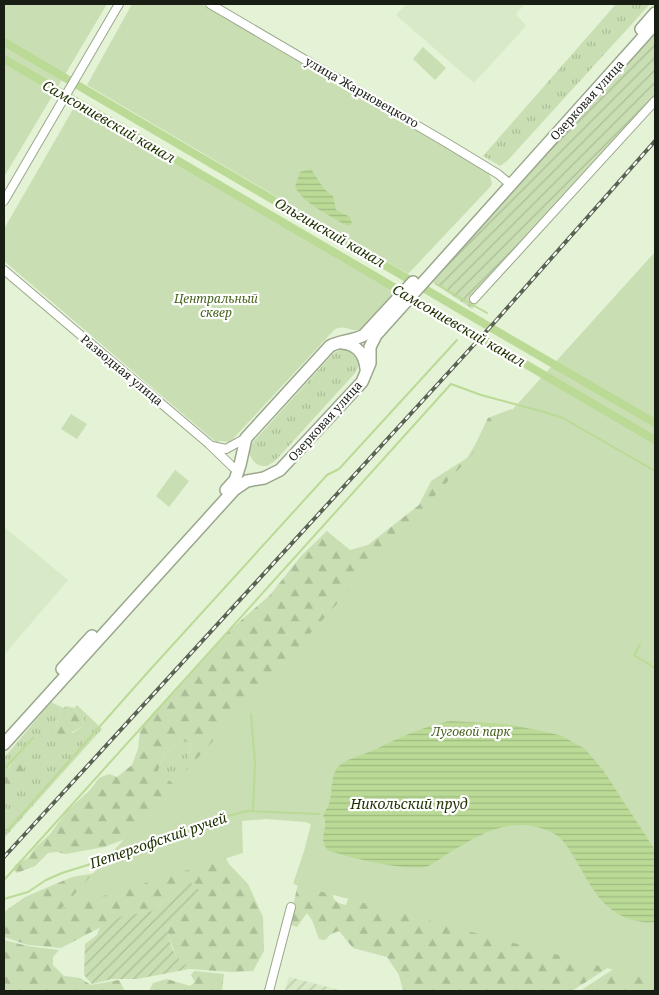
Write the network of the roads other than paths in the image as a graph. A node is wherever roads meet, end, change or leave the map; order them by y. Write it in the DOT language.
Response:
graph roads {
  1 [pos="119,4"];
  2 [pos="210,4"];
  3 [pos="655,13"];
  4 [pos="655,24"];
  5 [pos="655,101"];
  6 [pos="508,182"];
  7 [pos="4,201"];
  8 [pos="4,270"];
  9 [pos="474,299"];
  10 [pos="399,303"];
  11 [pos="337,342"];
  12 [pos="366,375"];
  13 [pos="246,438"];
  14 [pos="209,444"];
  15 [pos="238,472"];
  16 [pos="247,481"];
  17 [pos="4,733"];
  18 [pos="4,744"];
  19 [pos="291,907"];
  20 [pos="268,991"];
  1 -- 7 [label="street"];
  2 -- 6 [label="street, улица Жарновецкого"];
  3 -- 6 [label="street, Озерковая улица"];
  4 -- 6 [label="street, Озерковая улица"];
  5 -- 9 [label="street"];
  6 -- 10 [label="street, Озерковая улица"];
  8 -- 14 [label="street, Разводная улица"];
  10 -- 11 [label="street, Озерковая улица"];
  10 -- 12 [label="street, Озерковая улица"];
  11 -- 12 [label="street"];
  11 -- 13 [label="street, Озерковая улица"];
  12 -- 16 [label="street, Озерковая улица"];
  13 -- 14 [label="street, Озерковая улица"];
  13 -- 15 [label="street, Озерковая улица"];
  14 -- 15 [label="street, Разводная улица"];
  15 -- 16 [label="street"];
  15 -- 17 [label="street, Озерковая улица"];
  16 -- 18 [label="street, Озерковая улица"];
  19 -- 20 [label="street"];
}
